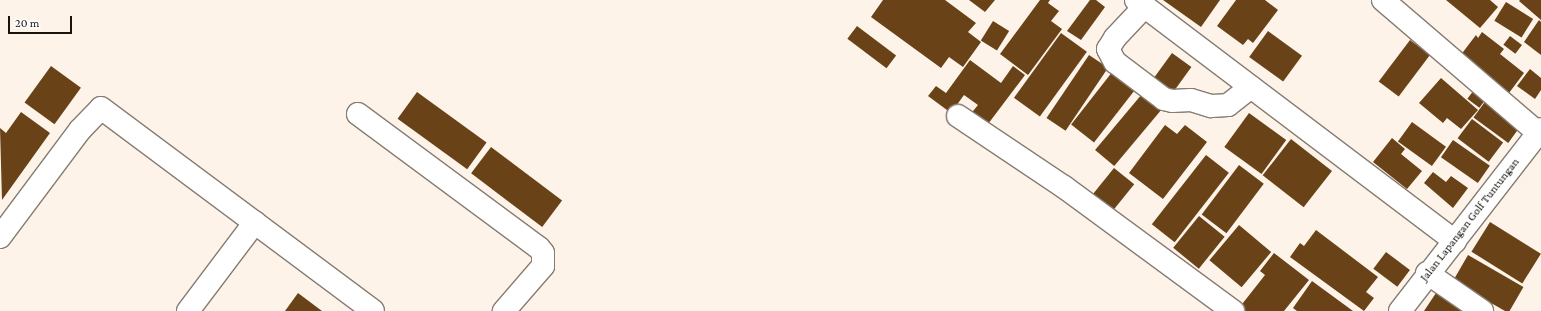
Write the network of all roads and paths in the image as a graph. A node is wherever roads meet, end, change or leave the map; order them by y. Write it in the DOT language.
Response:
graph roads {
  1 [pos="1383,0"];
  2 [pos="1139,2"];
  3 [pos="1251,87"];
  4 [pos="358,114"];
  5 [pos="958,116"];
  6 [pos="1540,131"];
  7 [pos="255,222"];
  8 [pos="1,233"];
  9 [pos="1455,241"];
  10 [pos="1427,274"];
  11 [pos="1403,309"];
  12 [pos="188,311"];
  13 [pos="373,311"];
  14 [pos="504,311"];
  15 [pos="1233,311"];
  16 [pos="1482,311"];
  1 -- 6 [label="street"];
  2 -- 3 [label="street"];
  2 -- 3 [label="street"];
  3 -- 9 [label="street"];
  4 -- 14 [label="street"];
  5 -- 15 [label="street"];
  6 -- 9 [label="street, Jalan Lapangan Golf Tuntungan"];
  7 -- 8 [label="street"];
  7 -- 12 [label="street"];
  7 -- 13 [label="street"];
  9 -- 10 [label="street, Jalan Lapangan Golf Tuntungan"];
  10 -- 11 [label="street, Jalan Lapangan Golf Tuntungan"];
  10 -- 16 [label="street"];
}
